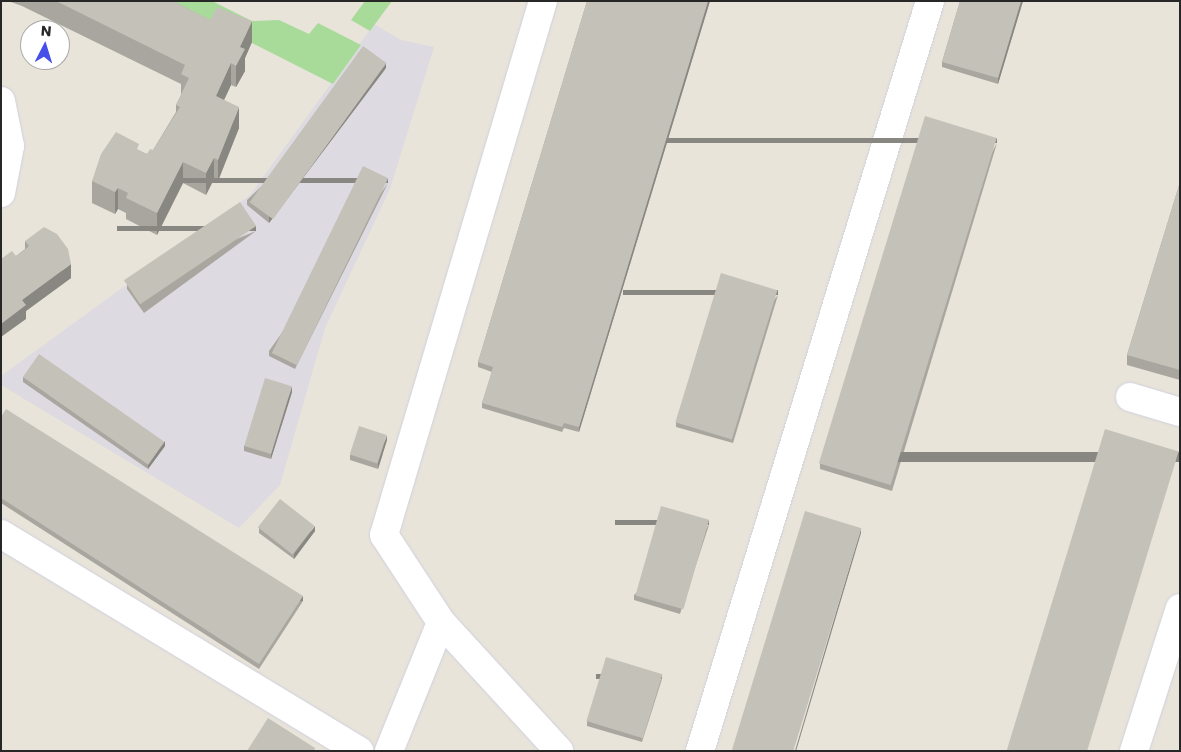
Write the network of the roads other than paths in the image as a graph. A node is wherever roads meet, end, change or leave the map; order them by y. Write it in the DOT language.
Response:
graph roads {
  1 [pos="542,1"];
  2 [pos="930,1"];
  3 [pos="1,101"];
  4 [pos="1,193"];
  5 [pos="1130,397"];
  6 [pos="1180,412"];
  7 [pos="1,534"];
  8 [pos="1180,608"];
  9 [pos="442,622"];
  10 [pos="359,751"];
  11 [pos="389,751"];
  12 [pos="559,751"];
  13 [pos="700,751"];
  14 [pos="1134,751"];
  1 -- 9 [label="lane"];
  2 -- 13 [label="lane"];
  3 -- 4 [label="lane"];
  5 -- 6 [label="lane"];
  7 -- 10 [label="lane"];
  8 -- 14 [label="lane"];
  9 -- 11 [label="lane"];
  9 -- 12 [label="lane"];
}
